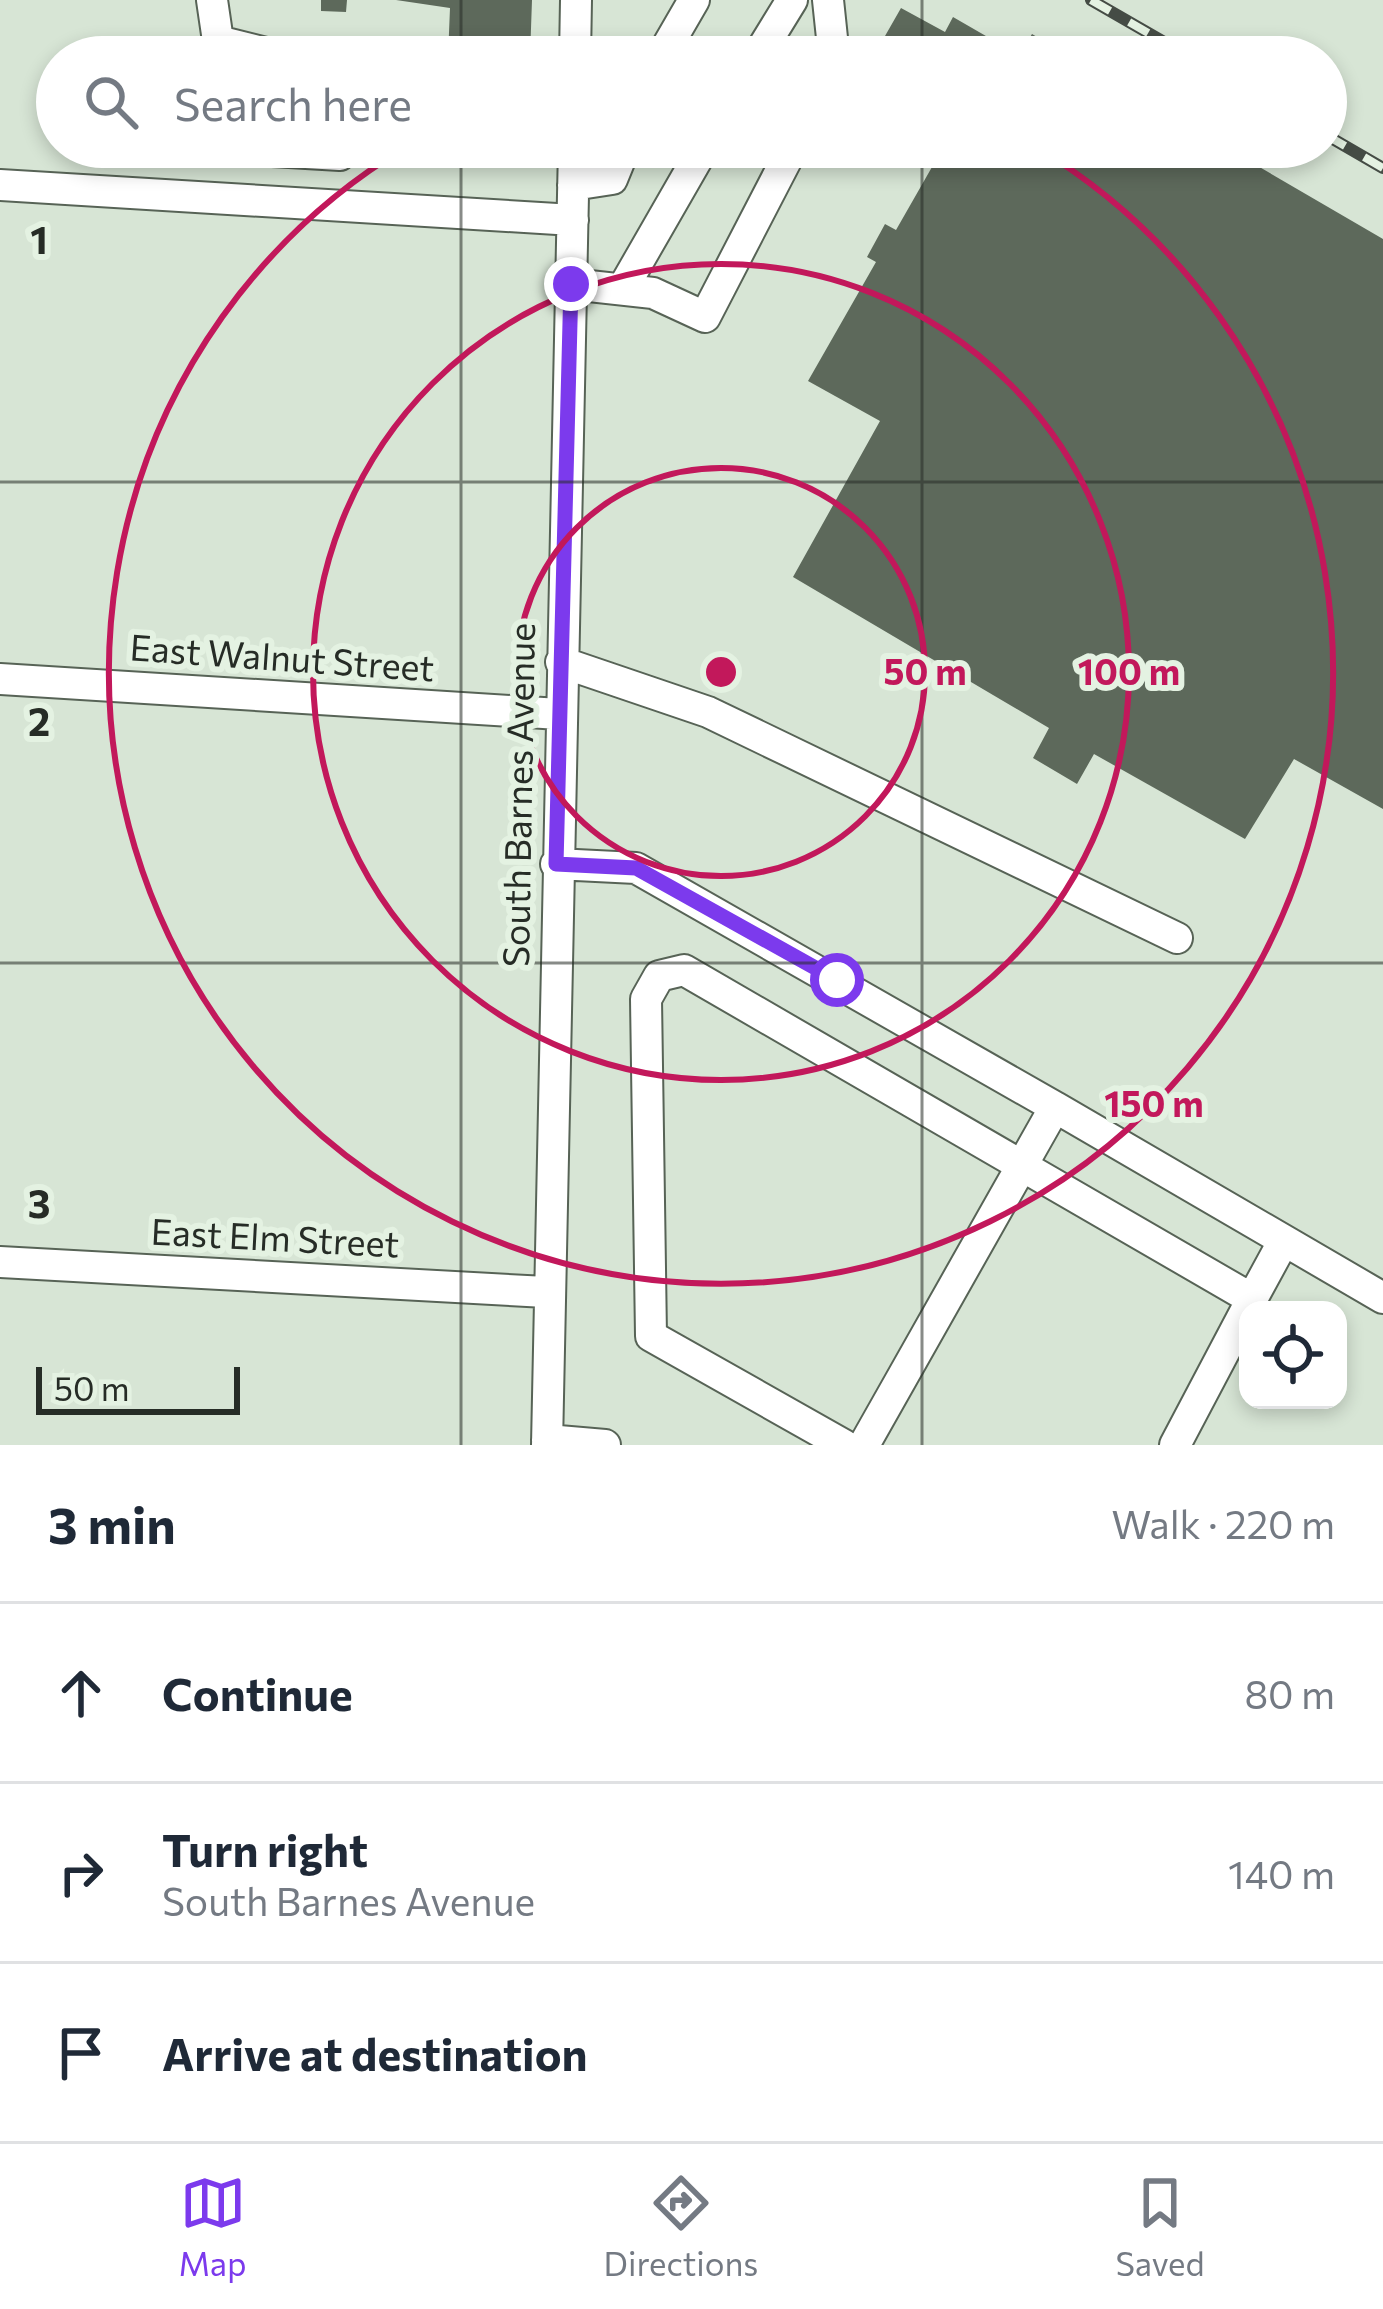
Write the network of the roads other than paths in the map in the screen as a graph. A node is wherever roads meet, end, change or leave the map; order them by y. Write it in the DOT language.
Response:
graph roads {
  1 [pos="212,0"];
  2 [pos="576,0"];
  3 [pos="694,0"];
  4 [pos="792,0"];
  5 [pos="828,0"];
  6 [pos="217,36"];
  7 [pos="575,36"];
  8 [pos="673,36"];
  9 [pos="771,36"];
  10 [pos="832,36"];
  11 [pos="573,168"];
  12 [pos="616,168"];
  13 [pos="692,168"];
  14 [pos="783,168"];
  15 [pos="0,185"];
  16 [pos="573,185"];
  17 [pos="573,220"];
  18 [pos="571,284"];
  19 [pos="623,288"];
  20 [pos="561,662"];
  21 [pos="0,679"];
  22 [pos="559,714"];
  23 [pos="556,864"];
  24 [pos="1177,938"];
  25 [pos="1055,1107"];
  26 [pos="1024,1167"];
  27 [pos="1282,1242"];
  28 [pos="0,1262"];
  29 [pos="546,1292"];
  30 [pos="1383,1298"];
  31 [pos="1252,1299"];
  32 [pos="547,1443"];
  33 [pos="605,1445"];
  34 [pos="844,1445"];
  35 [pos="864,1445"];
  36 [pos="1174,1445"];
  1 -- 6 [label="street"];
  2 -- 7 [label="street"];
  3 -- 8 [label="street"];
  4 -- 9 [label="street"];
  5 -- 10 [label="street"];
  11 -- 16 [label="street, South Barnes Avenue"];
  12 -- 16 [label="street"];
  13 -- 19 [label="street"];
  14 -- 19 [label="street"];
  15 -- 17 [label="street"];
  16 -- 17 [label="street, South Barnes Avenue"];
  17 -- 18 [label="street, South Barnes Avenue"];
  18 -- 19 [label="street"];
  18 -- 20 [label="street, South Barnes Avenue"];
  20 -- 22 [label="street, South Barnes Avenue"];
  20 -- 24 [label="street"];
  21 -- 22 [label="street, East Walnut Street"];
  22 -- 23 [label="street, South Barnes Avenue"];
  23 -- 25 [label="street"];
  23 -- 29 [label="street, South Barnes Avenue"];
  25 -- 26 [label="street"];
  25 -- 27 [label="street"];
  26 -- 31 [label="street"];
  26 -- 34 [label="street"];
  26 -- 35 [label="street"];
  27 -- 30 [label="street"];
  27 -- 31 [label="street"];
  28 -- 29 [label="street, East Elm Street"];
  29 -- 32 [label="street, South Barnes Avenue"];
  31 -- 36 [label="street"];
  32 -- 33 [label="street"];
}
